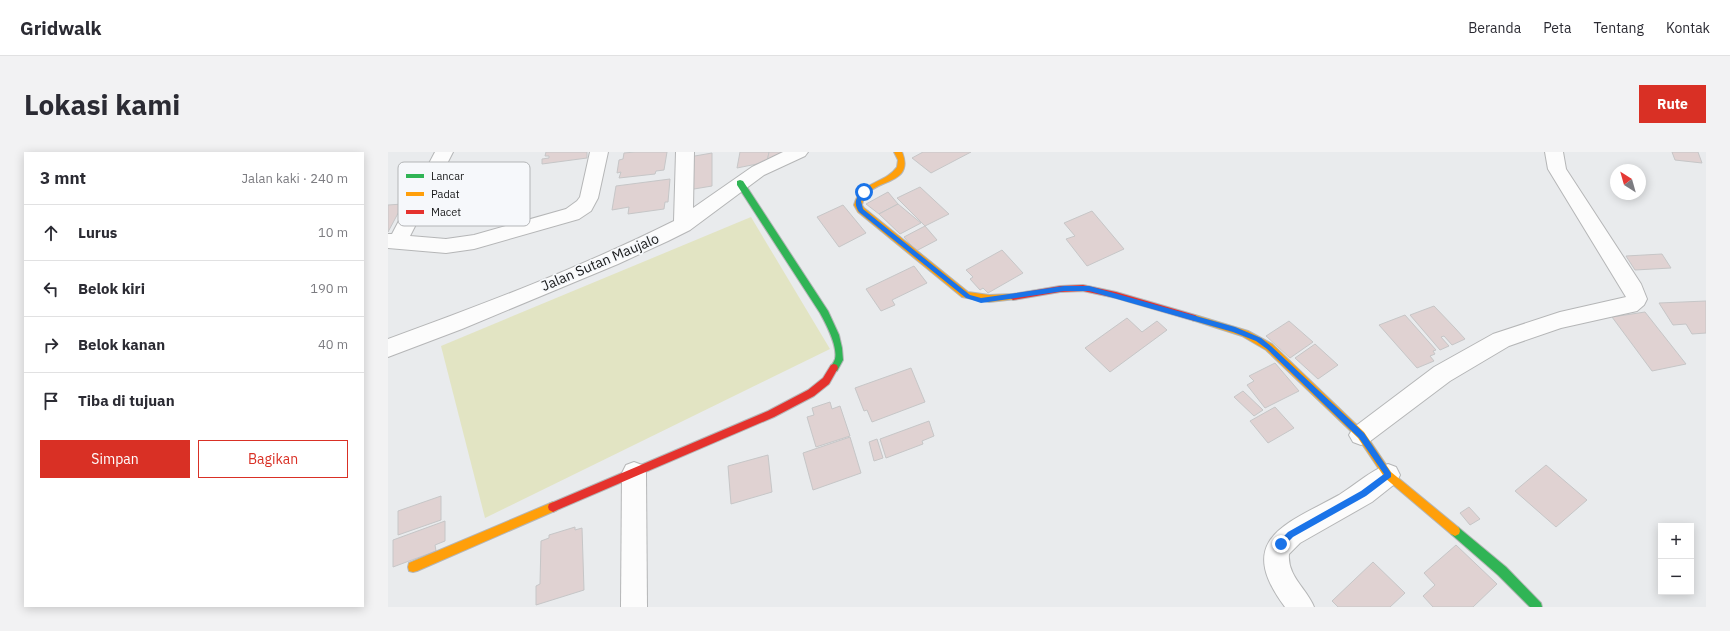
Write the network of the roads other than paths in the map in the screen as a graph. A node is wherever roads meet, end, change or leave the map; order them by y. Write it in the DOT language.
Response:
graph roads {
  1 [pos="444,152"];
  2 [pos="599,152"];
  3 [pos="685,152"];
  4 [pos="799,152"];
  5 [pos="898,152"];
  6 [pos="1554,152"];
  7 [pos="438,162"];
  8 [pos="740,183"];
  9 [pos="683,225"];
  10 [pos="402,226"];
  11 [pos="393,241"];
  12 [pos="388,348"];
  13 [pos="1361,435"];
  14 [pos="634,473"];
  15 [pos="1388,475"];
  16 [pos="413,567"];
  17 [pos="634,607"];
  18 [pos="1301,607"];
  19 [pos="1537,607"];
  1 -- 7 [label="street"];
  2 -- 11 [label="street"];
  3 -- 9 [label="street"];
  4 -- 8 [label="street, Jalan Sutan Maujalo"];
  5 -- 13 [label="street"];
  6 -- 13 [label="street"];
  8 -- 9 [label="street, Jalan Sutan Maujalo"];
  8 -- 14 [label="street"];
  9 -- 12 [label="street, Jalan Sutan Maujalo"];
  10 -- 11 [label="street"];
  13 -- 15 [label="street"];
  14 -- 16 [label="street"];
  14 -- 17 [label="street"];
  15 -- 18 [label="street"];
  15 -- 19 [label="street"];
}
